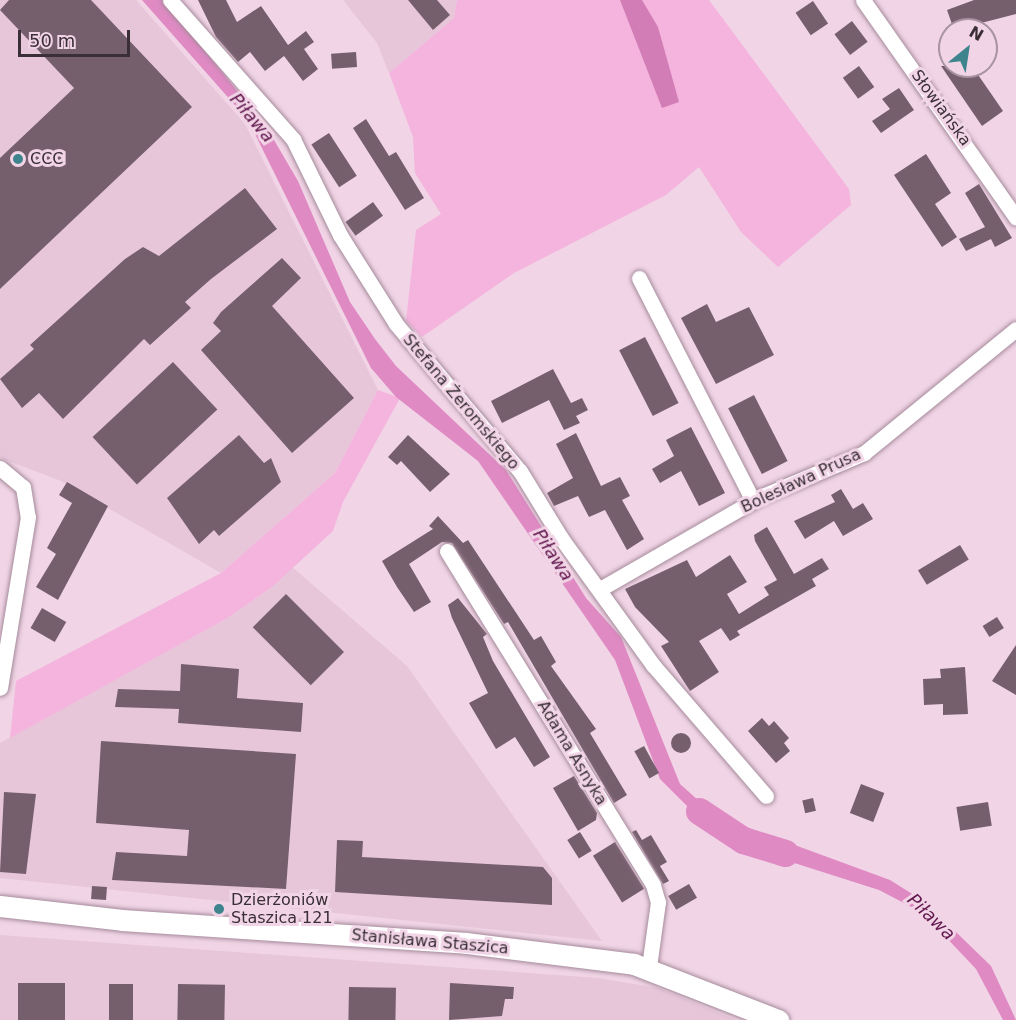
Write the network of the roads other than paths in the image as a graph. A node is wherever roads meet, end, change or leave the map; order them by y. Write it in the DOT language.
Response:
graph roads {
  1 [pos="170,0"];
  2 [pos="863,0"];
  3 [pos="1016,218"];
  4 [pos="639,278"];
  5 [pos="1016,329"];
  6 [pos="0,468"];
  7 [pos="753,501"];
  8 [pos="447,551"];
  9 [pos="600,589"];
  10 [pos="0,688"];
  11 [pos="766,796"];
  12 [pos="0,906"];
  13 [pos="649,967"];
  14 [pos="778,1020"];
  1 -- 9 [label="street, Stefana Żeromskiego"];
  2 -- 3 [label="street, Słowiańska"];
  4 -- 7 [label="street"];
  5 -- 7 [label="street, Bolesława Prusa"];
  6 -- 10 [label="street"];
  7 -- 9 [label="street, Bolesława Prusa"];
  8 -- 13 [label="street, Adama Asnyka"];
  9 -- 11 [label="street, Stefana Żeromskiego"];
  12 -- 13 [label="main road, Stanisława Staszica"];
  13 -- 14 [label="main road, Stanisława Staszica"];
}
